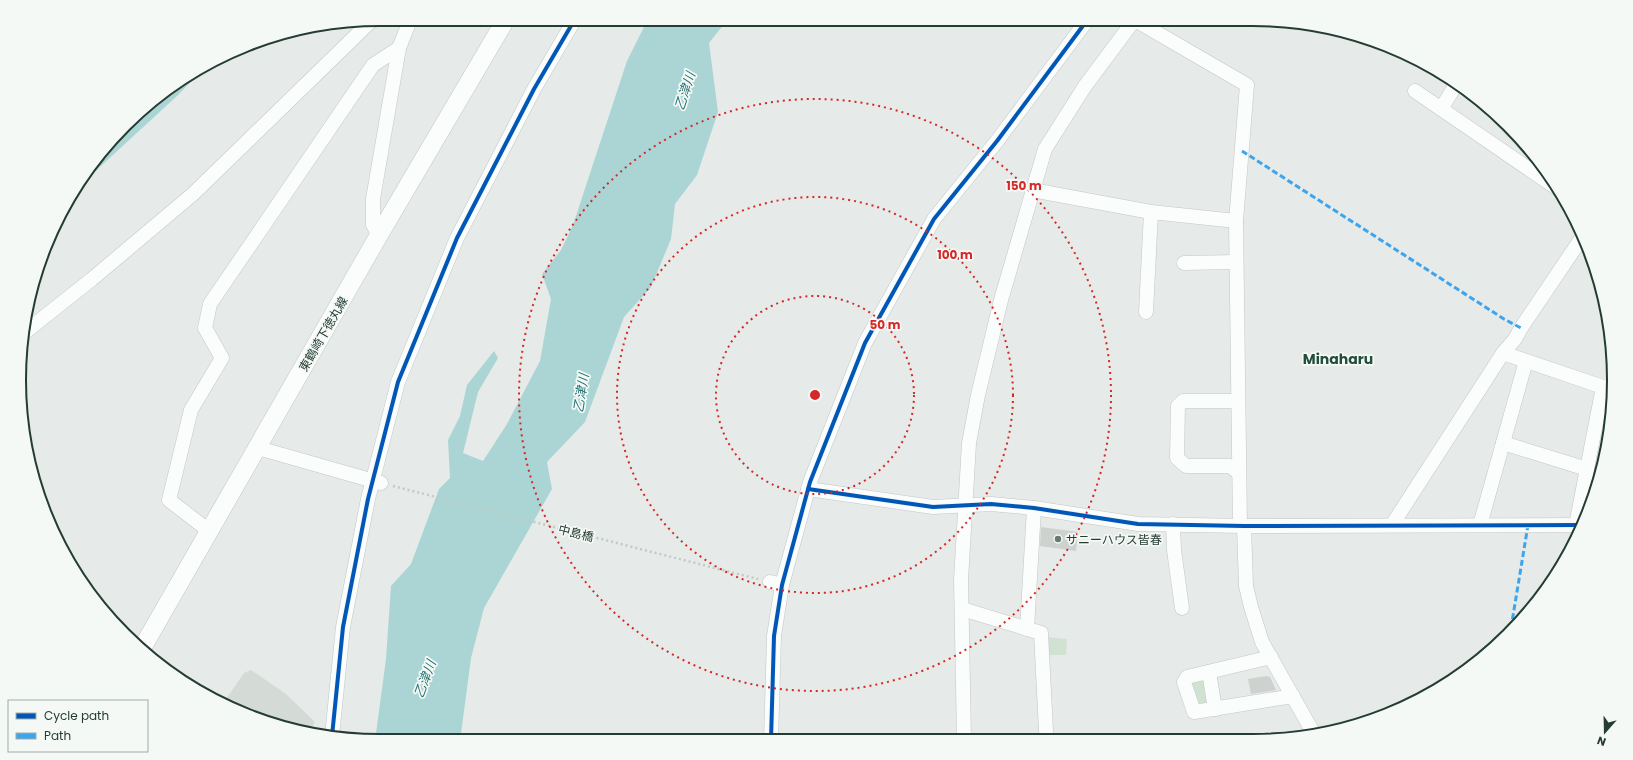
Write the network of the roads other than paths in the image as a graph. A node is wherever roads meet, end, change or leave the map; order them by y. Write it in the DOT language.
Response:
graph roads {
  1 [pos="408,26"];
  2 [pos="502,26"];
  3 [pos="571,26"];
  4 [pos="1083,26"];
  5 [pos="1130,26"];
  6 [pos="1147,26"];
  7 [pos="365,27"];
  8 [pos="399,48"];
  9 [pos="1454,88"];
  10 [pos="1415,92"];
  11 [pos="1441,109"];
  12 [pos="1545,180"];
  13 [pos="1032,190"];
  14 [pos="1150,212"];
  15 [pos="1236,222"];
  16 [pos="379,235"];
  17 [pos="1579,242"];
  18 [pos="1236,262"];
  19 [pos="1184,263"];
  20 [pos="1146,312"];
  21 [pos="30,328"];
  22 [pos="1503,353"];
  23 [pos="1526,361"];
  24 [pos="1238,401"];
  25 [pos="1503,443"];
  26 [pos="258,448"];
  27 [pos="1587,469"];
  28 [pos="1239,473"];
  29 [pos="377,482"];
  30 [pos="808,489"];
  31 [pos="965,505"];
  32 [pos="1034,508"];
  33 [pos="1581,513"];
  34 [pos="1173,524"];
  35 [pos="1392,524"];
  36 [pos="1480,525"];
  37 [pos="1575,525"];
  38 [pos="1242,526"];
  39 [pos="209,531"];
  40 [pos="1182,608"];
  41 [pos="962,609"];
  42 [pos="1027,629"];
  43 [pos="145,644"];
  44 [pos="1271,657"];
  45 [pos="1209,672"];
  46 [pos="1293,696"];
  47 [pos="1215,709"];
  48 [pos="1311,729"];
  49 [pos="333,731"];
  50 [pos="1046,731"];
  51 [pos="771,734"];
  52 [pos="964,734"];
  1 -- 8 [label="street"];
  2 -- 16 [label="street, 東鶴崎下徳丸線"];
  3 -- 29 [label="street"];
  4 -- 30 [label="street"];
  5 -- 13 [label="street"];
  6 -- 15 [label="street"];
  7 -- 21 [label="street"];
  8 -- 16 [label="street"];
  8 -- 39 [label="street"];
  9 -- 11 [label="street"];
  10 -- 11 [label="street"];
  11 -- 12 [label="street"];
  13 -- 14 [label="street"];
  13 -- 31 [label="street"];
  14 -- 15 [label="street"];
  14 -- 20 [label="street"];
  15 -- 18 [label="street"];
  16 -- 26 [label="street, 東鶴崎下徳丸線"];
  17 -- 22 [label="street"];
  18 -- 19 [label="street"];
  18 -- 24 [label="street"];
  22 -- 23 [label="street"];
  22 -- 35 [label="street"];
  23 -- 25 [label="street"];
  23 -- 27 [label="street"];
  24 -- 28 [label="street"];
  24 -- 28 [label="street"];
  25 -- 27 [label="street"];
  25 -- 36 [label="street"];
  26 -- 29 [label="street"];
  26 -- 39 [label="street, 東鶴崎下徳丸線"];
  27 -- 33 [label="street"];
  28 -- 38 [label="street"];
  29 -- 49 [label="street"];
  30 -- 31 [label="street"];
  30 -- 51 [label="street"];
  31 -- 32 [label="street"];
  31 -- 41 [label="street"];
  32 -- 34 [label="street"];
  32 -- 42 [label="street"];
  34 -- 38 [label="street"];
  34 -- 40 [label="street"];
  35 -- 36 [label="street"];
  35 -- 38 [label="street"];
  36 -- 37 [label="street"];
  38 -- 44 [label="street"];
  39 -- 43 [label="street, 東鶴崎下徳丸線"];
  41 -- 42 [label="street"];
  41 -- 52 [label="street"];
  42 -- 50 [label="street"];
  44 -- 45 [label="street"];
  44 -- 46 [label="street"];
  45 -- 47 [label="street"];
  45 -- 47 [label="street"];
  46 -- 47 [label="street"];
  46 -- 48 [label="street"];
}
